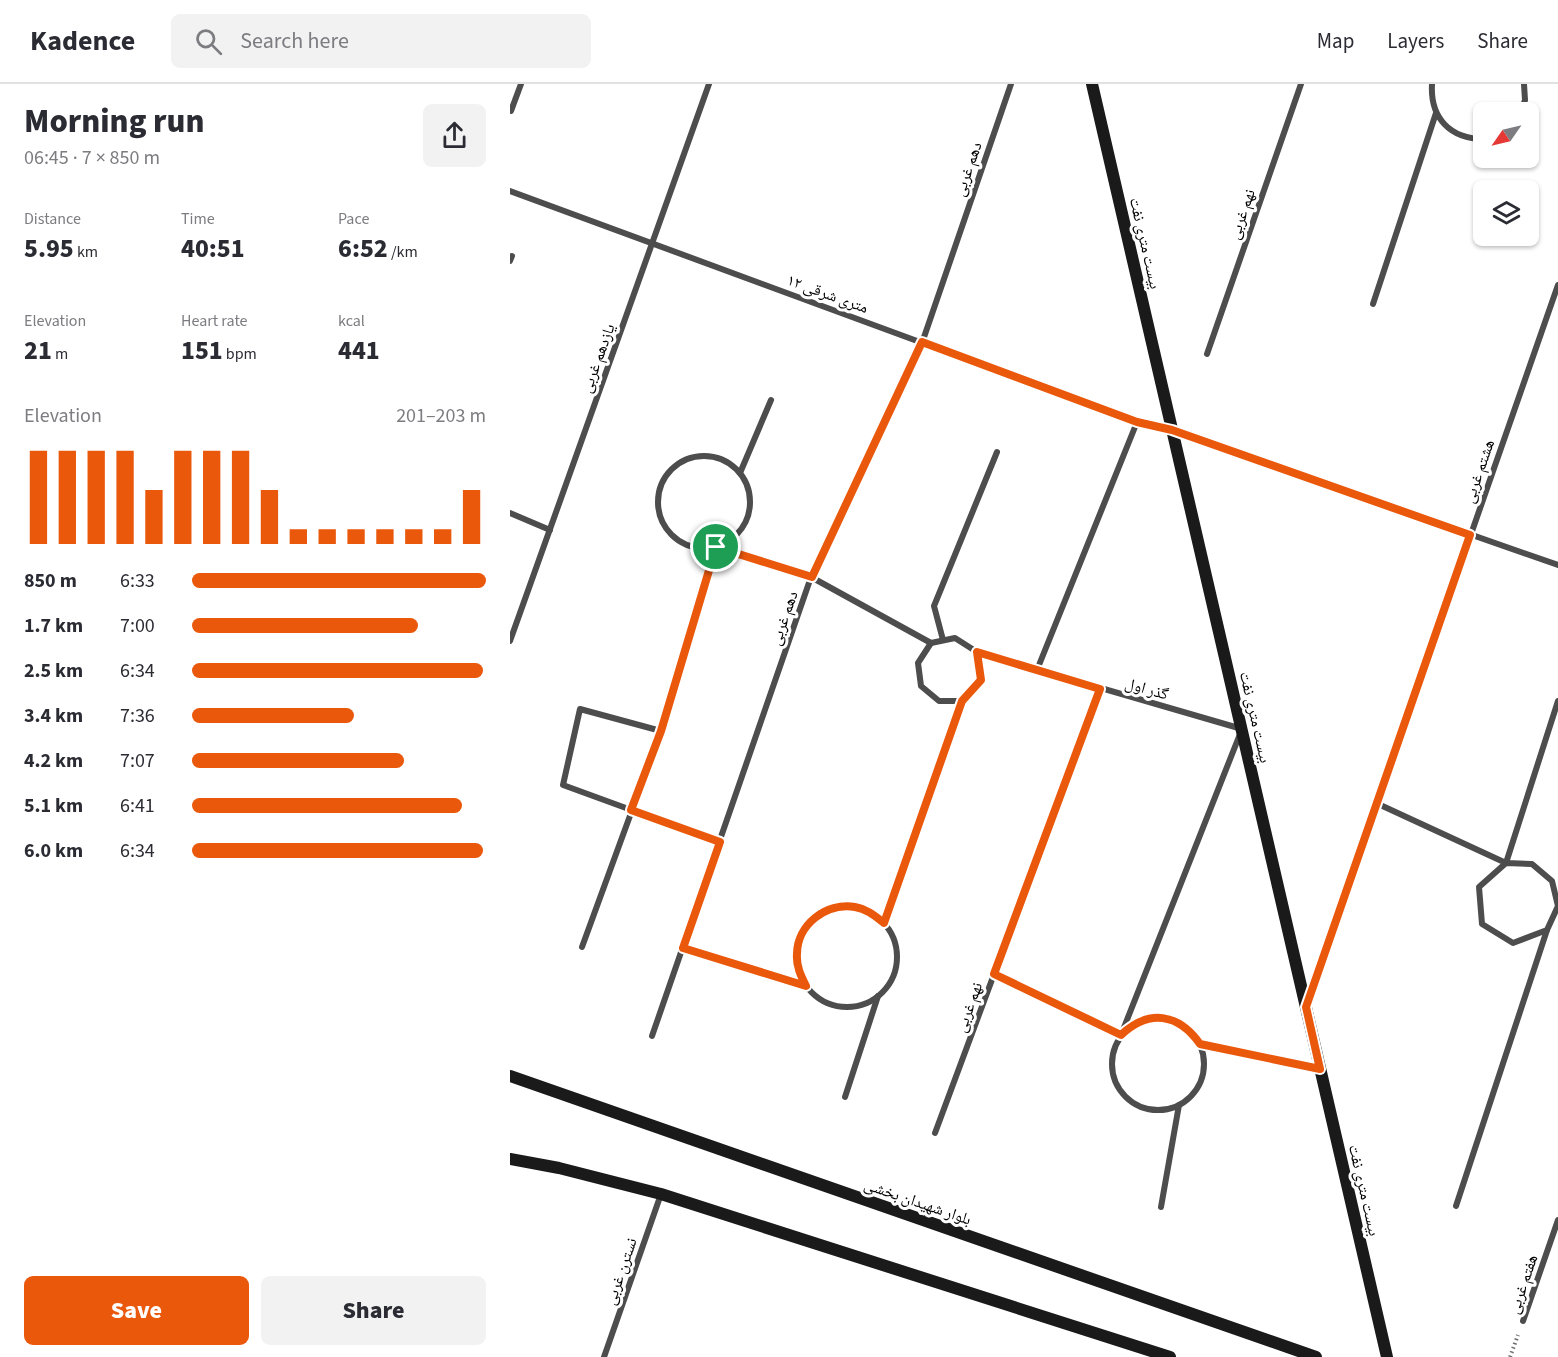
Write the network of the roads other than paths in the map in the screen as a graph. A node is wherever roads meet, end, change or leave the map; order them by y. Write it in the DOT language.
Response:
graph roads {
  1 [pos="521,84"];
  2 [pos="708,84"];
  3 [pos="1011,84"];
  4 [pos="1092,84"];
  5 [pos="1301,84"];
  6 [pos="1432,84"];
  7 [pos="1524,84"];
  8 [pos="1524,102"];
  9 [pos="511,111"];
  10 [pos="1436,112"];
  11 [pos="1473,139"];
  12 [pos="510,191"];
  13 [pos="652,242"];
  14 [pos="1558,285"];
  15 [pos="1373,304"];
  16 [pos="922,342"];
  17 [pos="1207,354"];
  18 [pos="771,400"];
  19 [pos="1137,422"];
  20 [pos="1172,430"];
  21 [pos="997,452"];
  22 [pos="740,473"];
  23 [pos="510,513"];
  24 [pos="550,530"];
  25 [pos="1470,535"];
  26 [pos="716,547"];
  27 [pos="1558,565"];
  28 [pos="812,577"];
  29 [pos="943,640"];
  30 [pos="510,641"];
  31 [pos="931,643"];
  32 [pos="977,652"];
  33 [pos="1037,670"];
  34 [pos="1100,689"];
  35 [pos="962,701"];
  36 [pos="1558,701"];
  37 [pos="1242,729"];
  38 [pos="661,731"];
  39 [pos="1376,803"];
  40 [pos="631,810"];
  41 [pos="720,842"];
  42 [pos="1506,863"];
  43 [pos="884,923"];
  44 [pos="1547,930"];
  45 [pos="582,946"];
  46 [pos="683,948"];
  47 [pos="994,974"];
  48 [pos="806,986"];
  49 [pos="878,996"];
  50 [pos="1306,1007"];
  51 [pos="1121,1035"];
  52 [pos="652,1036"];
  53 [pos="1200,1044"];
  54 [pos="1320,1069"];
  55 [pos="510,1076"];
  56 [pos="846,1097"];
  57 [pos="1179,1105"];
  58 [pos="935,1133"];
  59 [pos="510,1159"];
  60 [pos="661,1194"];
  61 [pos="1456,1206"];
  62 [pos="1161,1207"];
  63 [pos="1558,1220"];
  64 [pos="1523,1321"];
  65 [pos="604,1357"];
  66 [pos="1170,1357"];
  67 [pos="1316,1357"];
  68 [pos="1387,1357"];
  1 -- 9 [label="street"];
  2 -- 13 [label="street, یازدهم غربی"];
  3 -- 16 [label="street, دهم غربی"];
  4 -- 20 [label="main road, بیست متری نفت"];
  5 -- 17 [label="street, نهم غربی"];
  6 -- 10 [label="street"];
  7 -- 8 [label="street"];
  10 -- 11 [label="street"];
  10 -- 15 [label="street"];
  12 -- 13 [label="street, ۱۲ متری شرقی"];
  13 -- 16 [label="street, ۱۲ متری شرقی"];
  13 -- 24 [label="street, یازدهم غربی"];
  14 -- 25 [label="street, هشتم غربی"];
  16 -- 19 [label="street, ۱۲ متری شرقی"];
  16 -- 28 [label="street, دهم غربی"];
  18 -- 22 [label="street"];
  19 -- 20 [label="street, ۱۲ متری شرقی"];
  19 -- 33 [label="street"];
  20 -- 25 [label="street, ۱۲ متری شرقی"];
  20 -- 37 [label="main road, بیست متری نفت"];
  21 -- 29 [label="street"];
  22 -- 26 [label="street"];
  22 -- 26 [label="street"];
  23 -- 24 [label="street"];
  24 -- 30 [label="street, یازدهم غربی"];
  25 -- 27 [label="street, ۱۲ متری شرقی"];
  25 -- 39 [label="street, هشتم غربی"];
  26 -- 28 [label="street"];
  26 -- 38 [label="street"];
  28 -- 31 [label="street"];
  28 -- 41 [label="street, دهم غربی"];
  29 -- 31 [label="street"];
  29 -- 32 [label="street"];
  31 -- 35 [label="street"];
  32 -- 33 [label="street, گذر اول"];
  32 -- 35 [label="street"];
  33 -- 34 [label="street, گذر اول"];
  34 -- 37 [label="street, گذر اول"];
  34 -- 47 [label="street, نهم غربی"];
  35 -- 43 [label="street"];
  36 -- 42 [label="street"];
  37 -- 50 [label="main road, بیست متری نفت"];
  37 -- 51 [label="street"];
  38 -- 40 [label="street"];
  38 -- 40 [label="street"];
  39 -- 42 [label="street"];
  39 -- 50 [label="street, هشتم غربی"];
  40 -- 41 [label="street"];
  40 -- 45 [label="street"];
  41 -- 46 [label="street, دهم غربی"];
  42 -- 44 [label="street"];
  42 -- 44 [label="street"];
  43 -- 48 [label="street"];
  43 -- 49 [label="street"];
  44 -- 61 [label="street"];
  46 -- 48 [label="street"];
  46 -- 52 [label="street, دهم غربی"];
  47 -- 51 [label="street"];
  47 -- 58 [label="street, نهم غربی"];
  48 -- 49 [label="street"];
  49 -- 56 [label="street"];
  50 -- 54 [label="main road, بیست متری نفت"];
  51 -- 53 [label="street"];
  51 -- 57 [label="street"];
  53 -- 54 [label="street"];
  53 -- 57 [label="street"];
  54 -- 68 [label="main road, بیست متری نفت"];
  55 -- 67 [label="main road, بلوار شهیدان بخشی"];
  57 -- 62 [label="street"];
  59 -- 60 [label="main road"];
  60 -- 65 [label="street, نسترن غربی"];
  60 -- 66 [label="main road"];
  63 -- 64 [label="street, هفتم غربی"];
}
